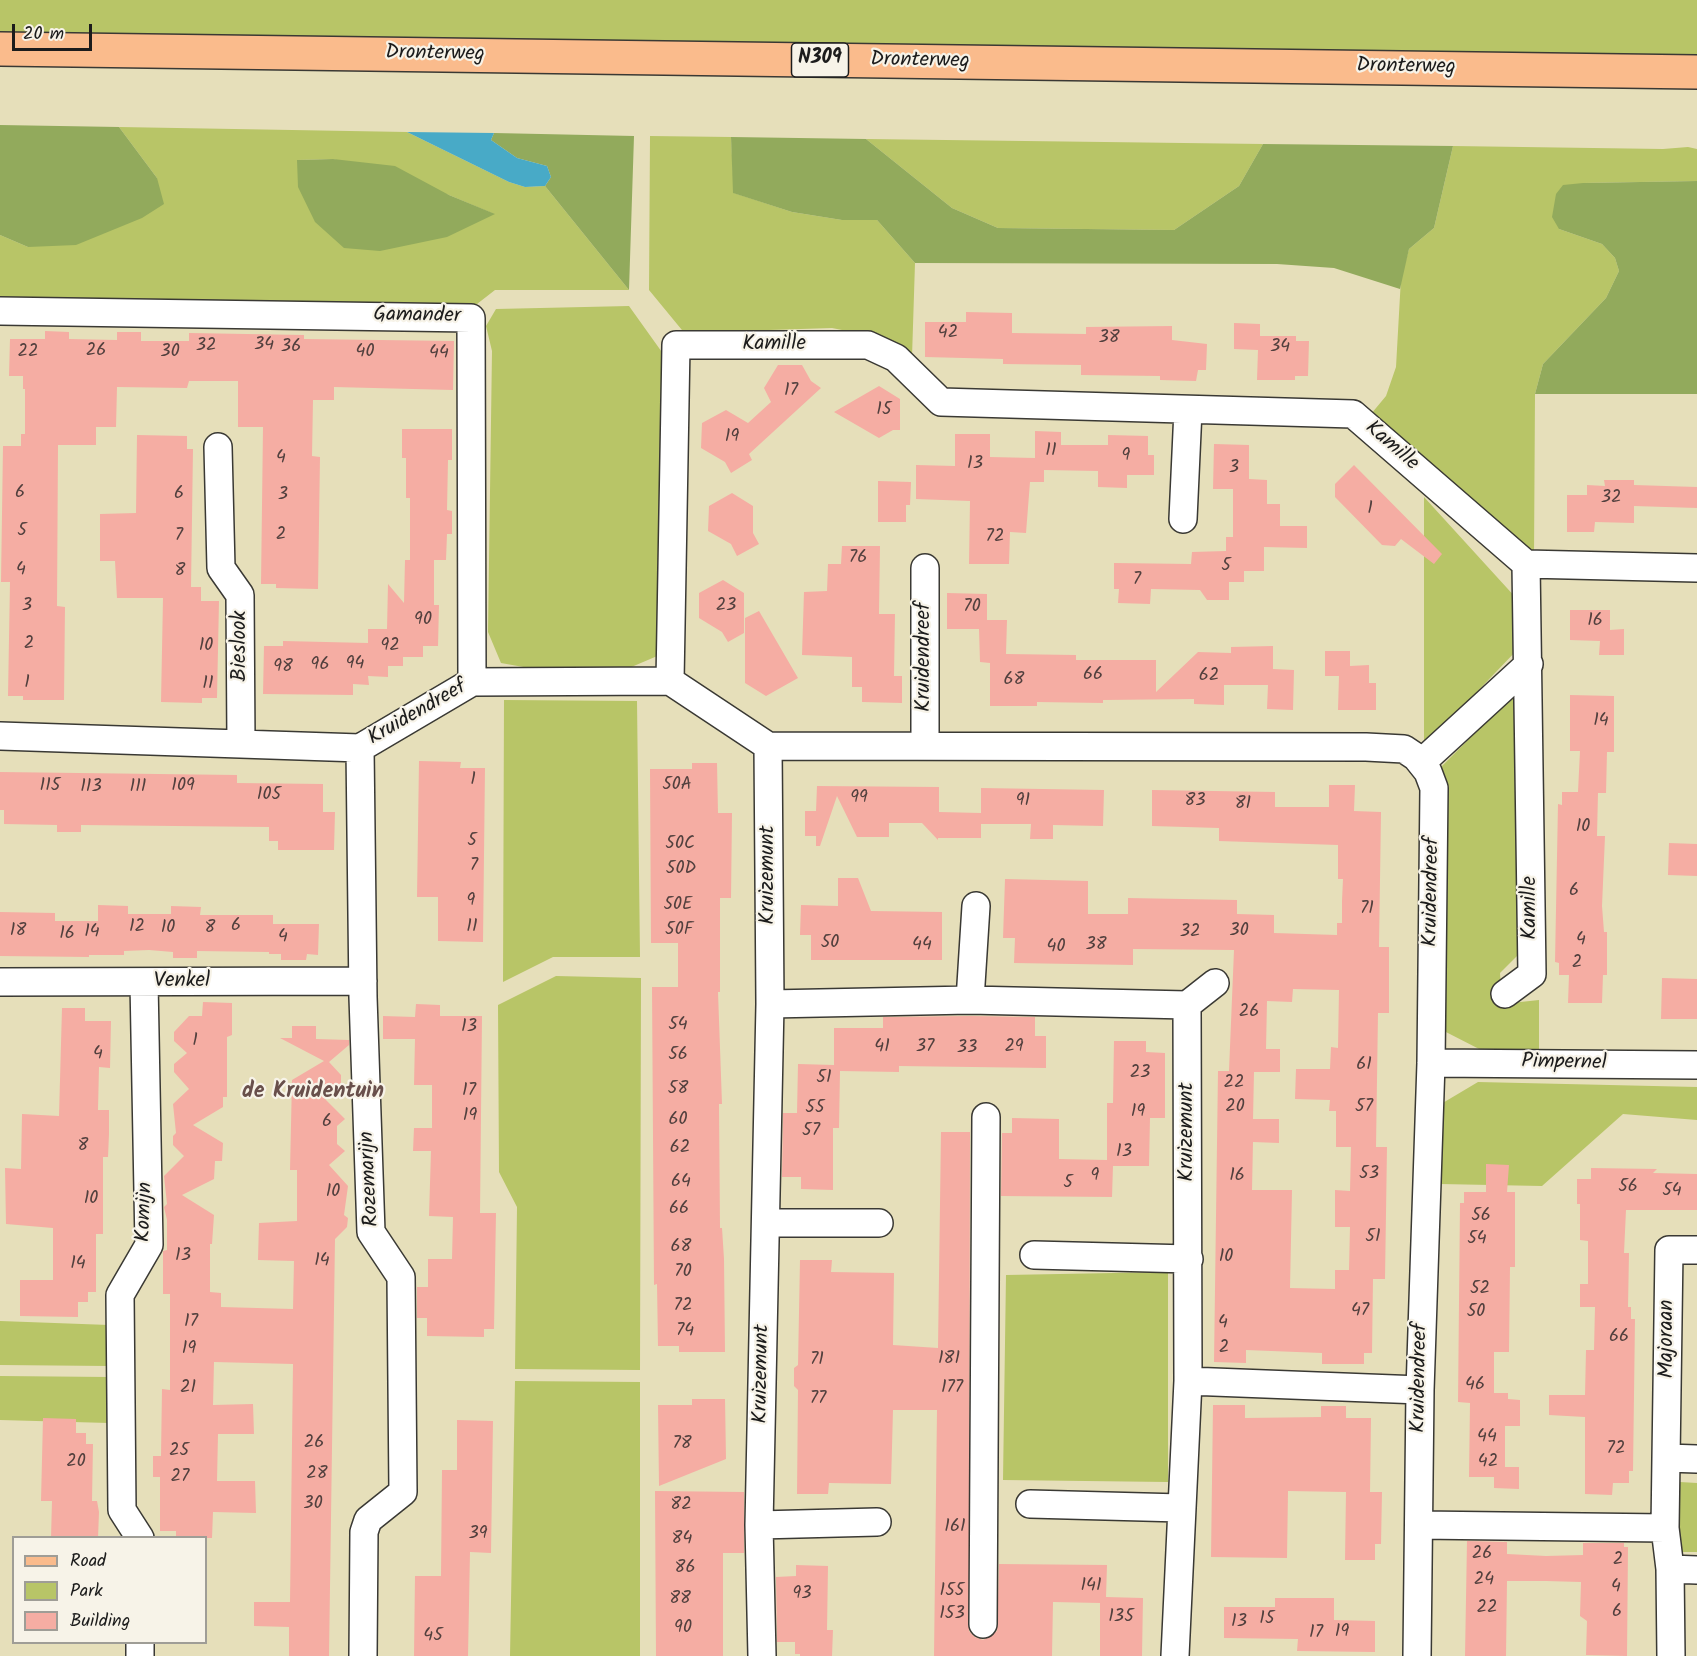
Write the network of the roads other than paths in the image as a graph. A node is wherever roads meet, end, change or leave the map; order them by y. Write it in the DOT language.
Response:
graph roads {
  1 [pos="0,49"];
  2 [pos="1697,72"];
  3 [pos="0,311"];
  4 [pos="1188,410"];
  5 [pos="218,447"];
  6 [pos="1183,519"];
  7 [pos="1526,564"];
  8 [pos="925,568"];
  9 [pos="1697,568"];
  10 [pos="1529,664"];
  11 [pos="670,681"];
  12 [pos="472,682"];
  13 [pos="0,736"];
  14 [pos="241,744"];
  15 [pos="768,746"];
  16 [pos="925,746"];
  17 [pos="360,748"];
  18 [pos="1421,763"];
  19 [pos="976,906"];
  20 [pos="363,981"];
  21 [pos="0,982"];
  22 [pos="144,982"];
  23 [pos="1215,983"];
  24 [pos="1505,994"];
  25 [pos="970,1000"];
  26 [pos="770,1004"];
  27 [pos="1187,1005"];
  28 [pos="1431,1063"];
  29 [pos="1697,1065"];
  30 [pos="986,1117"];
  31 [pos="766,1223"];
  32 [pos="879,1223"];
  33 [pos="1697,1250"];
  34 [pos="1034,1255"];
  35 [pos="1189,1259"];
  36 [pos="1188,1381"];
  37 [pos="1420,1390"];
  38 [pos="1667,1458"];
  39 [pos="1697,1459"];
  40 [pos="1030,1504"];
  41 [pos="1181,1508"];
  42 [pos="877,1522"];
  43 [pos="759,1526"];
  44 [pos="1420,1526"];
  45 [pos="1665,1528"];
  46 [pos="139,1536"];
  47 [pos="1670,1569"];
  48 [pos="1697,1570"];
  49 [pos="983,1624"];
  50 [pos="363,1656"];
  51 [pos="762,1656"];
  52 [pos="1175,1656"];
  53 [pos="1417,1656"];
  54 [pos="1671,1656"];
  1 -- 2 [label="main road, Dronterweg / N309"];
  3 -- 12 [label="street, Gamander"];
  4 -- 6 [label="street"];
  4 -- 7 [label="street, Kamille"];
  4 -- 11 [label="street, Kamille"];
  5 -- 14 [label="street, Bieslook"];
  7 -- 9 [label="street"];
  7 -- 10 [label="street, Kamille"];
  8 -- 16 [label="street, Kruidendreef"];
  10 -- 18 [label="street"];
  10 -- 24 [label="street, Kamille"];
  11 -- 12 [label="street, Kruidendreef"];
  11 -- 15 [label="street"];
  12 -- 17 [label="street, Kruidendreef"];
  13 -- 14 [label="street, Kruidendreef"];
  14 -- 17 [label="street, Kruidendreef"];
  15 -- 16 [label="street"];
  15 -- 26 [label="street, Kruizemunt"];
  16 -- 18 [label="street"];
  17 -- 20 [label="street, Rozemarijn"];
  18 -- 28 [label="street, Kruidendreef"];
  19 -- 25 [label="street"];
  20 -- 22 [label="street, Venkel"];
  20 -- 50 [label="street, Rozemarijn"];
  21 -- 22 [label="street, Venkel"];
  22 -- 46 [label="street, Komijn"];
  23 -- 27 [label="street"];
  25 -- 26 [label="street"];
  25 -- 27 [label="street"];
  26 -- 31 [label="street, Kruizemunt"];
  27 -- 35 [label="street, Kruizemunt"];
  28 -- 29 [label="street, Pimpernel"];
  28 -- 37 [label="street, Kruidendreef"];
  30 -- 49 [label="street"];
  31 -- 32 [label="street"];
  31 -- 43 [label="street, Kruizemunt"];
  33 -- 38 [label="street, Majoraan"];
  34 -- 35 [label="street"];
  35 -- 36 [label="street, Kruizemunt"];
  36 -- 37 [label="street"];
  36 -- 41 [label="street, Kruizemunt"];
  37 -- 44 [label="street, Kruidendreef"];
  38 -- 39 [label="street"];
  38 -- 45 [label="street, Majoraan"];
  40 -- 41 [label="street"];
  41 -- 52 [label="street, Kruizemunt"];
  42 -- 43 [label="street"];
  43 -- 51 [label="street, Kruizemunt"];
  44 -- 45 [label="street"];
  44 -- 53 [label="street, Kruidendreef"];
  45 -- 47 [label="street, Majoraan"];
  47 -- 48 [label="street"];
  47 -- 54 [label="street, Majoraan"];
}
